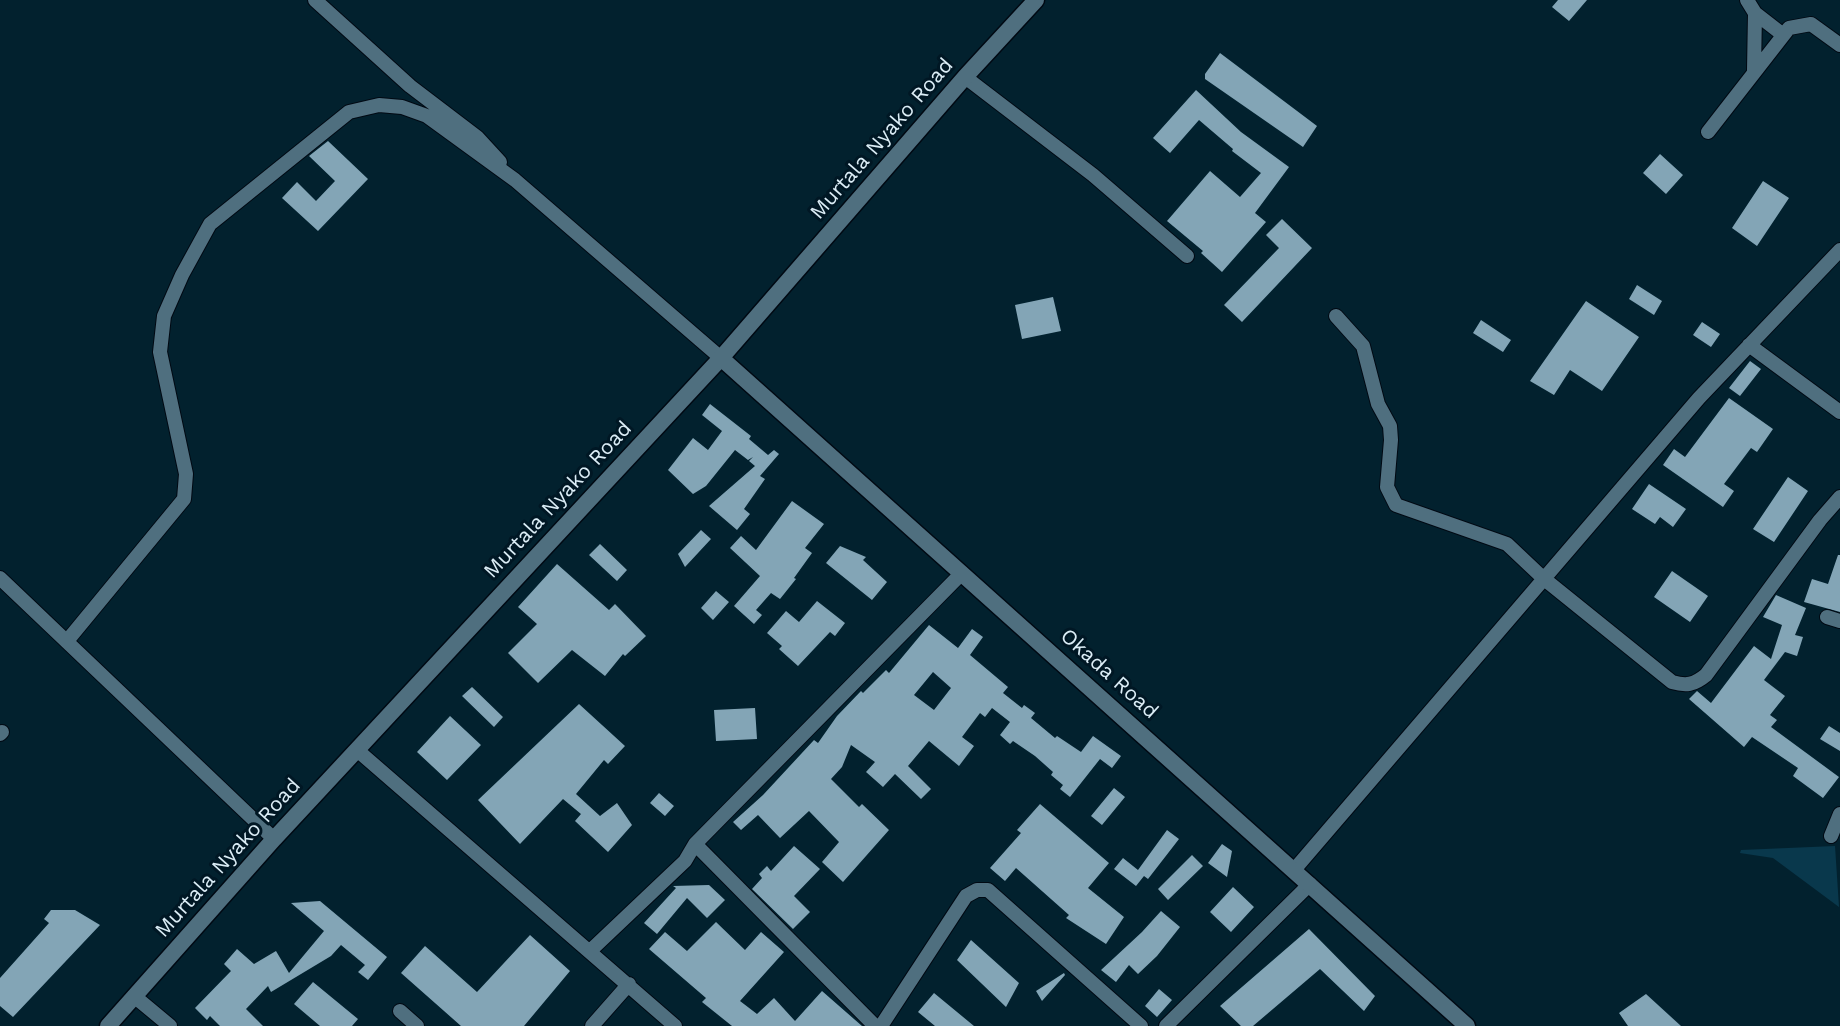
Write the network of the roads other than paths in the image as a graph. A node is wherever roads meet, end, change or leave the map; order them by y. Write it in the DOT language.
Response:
graph roads {
  1 [pos="315,0"];
  2 [pos="1036,0"];
  3 [pos="1747,0"];
  4 [pos="1755,13"];
  5 [pos="1782,34"];
  6 [pos="1840,45"];
  7 [pos="1754,70"];
  8 [pos="965,77"];
  9 [pos="1708,132"];
  10 [pos="514,180"];
  11 [pos="1840,250"];
  12 [pos="1187,256"];
  13 [pos="1336,316"];
  14 [pos="1749,345"];
  15 [pos="721,358"];
  16 [pos="1840,412"];
  17 [pos="1840,497"];
  18 [pos="962,573"];
  19 [pos="0,578"];
  20 [pos="1543,578"];
  21 [pos="67,641"];
  22 [pos="357,750"];
  23 [pos="1840,814"];
  24 [pos="1831,836"];
  25 [pos="274,839"];
  26 [pos="695,844"];
  27 [pos="1294,870"];
  28 [pos="1310,884"];
  29 [pos="590,951"];
  30 [pos="629,984"];
  31 [pos="134,996"];
  32 [pos="400,1011"];
  33 [pos="108,1026"];
  34 [pos="170,1026"];
  35 [pos="417,1026"];
  36 [pos="592,1026"];
  37 [pos="675,1026"];
  38 [pos="875,1026"];
  39 [pos="881,1026"];
  40 [pos="1142,1026"];
  41 [pos="1166,1026"];
  42 [pos="1467,1026"];
  1 -- 10 [label="street"];
  2 -- 8 [label="street, Murtala Nyako Road"];
  3 -- 4 [label="street"];
  4 -- 5 [label="street"];
  4 -- 7 [label="street"];
  5 -- 6 [label="street"];
  5 -- 7 [label="street"];
  7 -- 9 [label="street"];
  8 -- 12 [label="street"];
  8 -- 15 [label="street, Murtala Nyako Road"];
  10 -- 15 [label="street"];
  10 -- 21 [label="street"];
  11 -- 14 [label="street"];
  13 -- 20 [label="street"];
  14 -- 16 [label="street"];
  14 -- 20 [label="street"];
  15 -- 18 [label="street, Okada Road"];
  15 -- 22 [label="street, Murtala Nyako Road"];
  17 -- 20 [label="street"];
  18 -- 26 [label="street"];
  18 -- 27 [label="street, Okada Road"];
  19 -- 21 [label="street"];
  20 -- 27 [label="street"];
  21 -- 25 [label="street"];
  22 -- 25 [label="street, Murtala Nyako Road"];
  22 -- 29 [label="street"];
  23 -- 24 [label="street"];
  25 -- 31 [label="street, Murtala Nyako Road"];
  26 -- 29 [label="street"];
  26 -- 38 [label="street"];
  27 -- 28 [label="street, Okada Road"];
  28 -- 41 [label="street"];
  28 -- 42 [label="street, Okada Road"];
  29 -- 30 [label="street"];
  30 -- 36 [label="street"];
  30 -- 37 [label="street"];
  31 -- 33 [label="street, Murtala Nyako Road"];
  31 -- 34 [label="street"];
  32 -- 35 [label="street"];
  39 -- 40 [label="street"];
}
